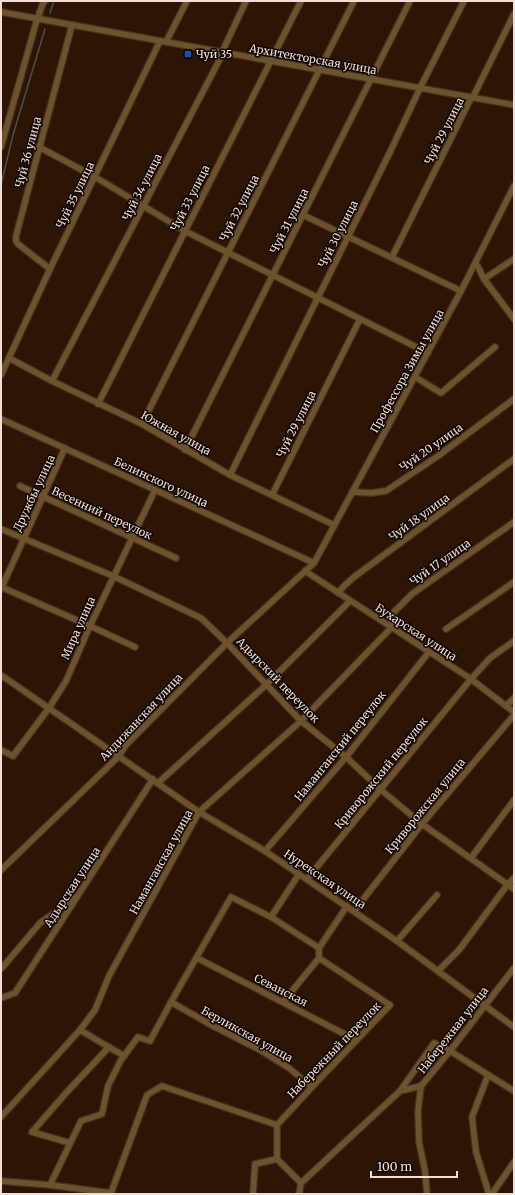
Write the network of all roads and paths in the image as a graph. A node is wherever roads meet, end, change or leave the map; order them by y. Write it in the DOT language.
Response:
graph roads {
  1 [pos="45,1"];
  2 [pos="186,1"];
  3 [pos="246,1"];
  4 [pos="301,1"];
  5 [pos="354,1"];
  6 [pos="410,1"];
  7 [pos="464,1"];
  8 [pos="1,12"];
  9 [pos="514,14"];
  10 [pos="38,19"];
  11 [pos="72,25"];
  12 [pos="160,41"];
  13 [pos="166,42"];
  14 [pos="222,52"];
  15 [pos="270,61"];
  16 [pos="320,70"];
  17 [pos="371,80"];
  18 [pos="420,88"];
  19 [pos="472,97"];
  20 [pos="514,105"];
  21 [pos="1,147"];
  22 [pos="39,147"];
  23 [pos="95,177"];
  24 [pos="514,186"];
  25 [pos="144,206"];
  26 [pos="303,215"];
  27 [pos="185,231"];
  28 [pos="348,237"];
  29 [pos="228,252"];
  30 [pos="392,257"];
  31 [pos="514,259"];
  32 [pos="476,263"];
  33 [pos="50,269"];
  34 [pos="273,275"];
  35 [pos="484,279"];
  36 [pos="461,291"];
  37 [pos="318,298"];
  38 [pos="360,319"];
  39 [pos="514,319"];
  40 [pos="495,347"];
  41 [pos="428,353"];
  42 [pos="9,358"];
  43 [pos="1,375"];
  44 [pos="415,377"];
  45 [pos="52,381"];
  46 [pos="514,399"];
  47 [pos="98,404"];
  48 [pos="1,419"];
  49 [pos="142,424"];
  50 [pos="65,448"];
  51 [pos="185,450"];
  52 [pos="514,459"];
  53 [pos="230,475"];
  54 [pos="20,486"];
  55 [pos="155,490"];
  56 [pos="352,492"];
  57 [pos="272,495"];
  58 [pos="43,496"];
  59 [pos="514,522"];
  60 [pos="334,525"];
  61 [pos="1,529"];
  62 [pos="24,538"];
  63 [pos="132,538"];
  64 [pos="176,558"];
  65 [pos="314,563"];
  66 [pos="305,571"];
  67 [pos="113,576"];
  68 [pos="514,582"];
  69 [pos="1,588"];
  70 [pos="338,593"];
  71 [pos="350,600"];
  72 [pos="90,626"];
  73 [pos="391,628"];
  74 [pos="446,629"];
  75 [pos="514,641"];
  76 [pos="227,643"];
  77 [pos="135,647"];
  78 [pos="429,652"];
  79 [pos="1,675"];
  80 [pos="470,679"];
  81 [pos="267,684"];
  82 [pos="514,698"];
  83 [pos="506,706"];
  84 [pos="49,708"];
  85 [pos="514,712"];
  86 [pos="514,715"];
  87 [pos="301,721"];
  88 [pos="1,750"];
  89 [pos="119,756"];
  90 [pos="346,757"];
  91 [pos="155,781"];
  92 [pos="380,788"];
  93 [pos="514,800"];
  94 [pos="199,812"];
  95 [pos="422,824"];
  96 [pos="265,851"];
  97 [pos="470,858"];
  98 [pos="1,870"];
  99 [pos="299,874"];
  100 [pos="514,878"];
  101 [pos="307,879"];
  102 [pos="508,884"];
  103 [pos="514,889"];
  104 [pos="437,894"];
  105 [pos="78,896"];
  106 [pos="347,906"];
  107 [pos="354,911"];
  108 [pos="271,917"];
  109 [pos="397,941"];
  110 [pos="319,948"];
  111 [pos="197,958"];
  112 [pos="319,958"];
  113 [pos="2,968"];
  114 [pos="514,968"];
  115 [pos="438,970"];
  116 [pos="1,998"];
  117 [pos="171,1002"];
  118 [pos="283,1002"];
  119 [pos="485,1006"];
  120 [pos="514,1027"];
  121 [pos="80,1030"];
  122 [pos="356,1040"];
  123 [pos="109,1047"];
  124 [pos="450,1051"];
  125 [pos="124,1056"];
  126 [pos="488,1075"];
  127 [pos="421,1086"];
  128 [pos="312,1087"];
  129 [pos="400,1091"];
  130 [pos="514,1091"];
  131 [pos="1,1117"];
  132 [pos="277,1125"];
  133 [pos="70,1143"];
  134 [pos="277,1159"];
  135 [pos="514,1162"];
  136 [pos="1,1181"];
  137 [pos="301,1183"];
  138 [pos="50,1185"];
  139 [pos="253,1194"];
  140 [pos="299,1194"];
  141 [pos="427,1194"];
  142 [pos="490,1194"];
  1 -- 10 [label="street"];
  2 -- 13 [label="street"];
  3 -- 14 [label="street, Чуй 34 улица"];
  4 -- 15 [label="street, Чуй 33 улица"];
  5 -- 16 [label="street, Чуй 32 улица"];
  6 -- 17 [label="street, Чуй 31 улица"];
  7 -- 18 [label="street, Чуй 30 улица"];
  8 -- 10 [label="street, Архитекторская улица"];
  9 -- 19 [label="street, Чуй 29 улица"];
  10 -- 11 [label="street, Архитекторская улица"];
  10 -- 21 [label="street"];
  11 -- 12 [label="street, Архитекторская улица"];
  11 -- 22 [label="street, Чуй 36 улица"];
  12 -- 13 [label="street, Архитекторская улица"];
  12 -- 23 [label="street, Чуй 35 улица"];
  13 -- 14 [label="street, Архитекторская улица"];
  14 -- 15 [label="street, Архитекторская улица"];
  14 -- 25 [label="street, Чуй 34 улица"];
  15 -- 16 [label="street, Архитекторская улица"];
  15 -- 27 [label="street, Чуй 33 улица"];
  16 -- 17 [label="street, Архитекторская улица"];
  16 -- 29 [label="street, Чуй 32 улица"];
  17 -- 18 [label="street, Архитекторская улица"];
  17 -- 26 [label="street, Чуй 31 улица"];
  18 -- 19 [label="street, Архитекторская улица"];
  18 -- 28 [label="street, Чуй 30 улица"];
  19 -- 20 [label="street, Архитекторская улица"];
  19 -- 30 [label="street, Чуй 29 улица"];
  22 -- 23 [label="street"];
  22 -- 33 [label="street, Чуй 36 улица"];
  23 -- 25 [label="street"];
  23 -- 33 [label="street, Чуй 35 улица"];
  24 -- 32 [label="street, Профессора Зимы улица"];
  25 -- 27 [label="street"];
  25 -- 45 [label="street, Чуй 34 улица"];
  26 -- 28 [label="street"];
  26 -- 34 [label="street, Чуй 31 улица"];
  27 -- 29 [label="street"];
  27 -- 47 [label="street, Чуй 33 улица"];
  28 -- 30 [label="street"];
  28 -- 37 [label="street, Чуй 30 улица"];
  29 -- 34 [label="street"];
  29 -- 49 [label="street, Чуй 32 улица"];
  30 -- 36 [label="street"];
  31 -- 35 [label="street"];
  32 -- 35 [label="street"];
  32 -- 36 [label="street, Профессора Зимы улица"];
  33 -- 42 [label="street, Чуй 35 улица"];
  34 -- 37 [label="street"];
  34 -- 51 [label="street, Чуй 31 улица"];
  35 -- 39 [label="street"];
  36 -- 41 [label="street, Профессора Зимы улица"];
  37 -- 38 [label="street"];
  37 -- 53 [label="street, Чуй 30 улица"];
  38 -- 41 [label="street"];
  38 -- 57 [label="street, Чуй 29 улица"];
  40 -- 44 [label="street"];
  41 -- 44 [label="street, Профессора Зимы улица"];
  42 -- 43 [label="street, Чуй 35 улица"];
  42 -- 45 [label="street, Южная улица"];
  44 -- 56 [label="street, Профессора Зимы улица"];
  45 -- 47 [label="street, Южная улица"];
  46 -- 56 [label="street, Чуй 20 улица"];
  47 -- 49 [label="street, Южная улица"];
  48 -- 50 [label="street, Белинского улица"];
  49 -- 51 [label="street, Южная улица"];
  50 -- 55 [label="street, Белинского улица"];
  50 -- 58 [label="street, Дружбы улица"];
  51 -- 53 [label="street, Южная улица"];
  52 -- 70 [label="street, Чуй 18 улица"];
  53 -- 57 [label="street, Южная улица"];
  54 -- 58 [label="street, Весенний переулок"];
  55 -- 63 [label="street, Мира улица"];
  55 -- 65 [label="street, Белинского улица"];
  56 -- 60 [label="street, Профессора Зимы улица"];
  57 -- 60 [label="street, Южная улица"];
  58 -- 62 [label="street, Дружбы улица"];
  58 -- 63 [label="street, Весенний переулок"];
  59 -- 73 [label="street, Чуй 17 улица"];
  60 -- 65 [label="street, Профессора Зимы улица"];
  61 -- 62 [label="street, Адырский переулок"];
  62 -- 67 [label="street, Адырский переулок"];
  62 -- 69 [label="street, Дружбы улица"];
  63 -- 64 [label="street, Весенний переулок"];
  63 -- 67 [label="street, Мира улица"];
  65 -- 66 [label="street, Андижанская улица"];
  66 -- 70 [label="street, Бухарская улица"];
  66 -- 76 [label="street, Андижанская улица"];
  67 -- 72 [label="street, Мира улица"];
  67 -- 76 [label="street, Адырский переулок"];
  68 -- 74 [label="street"];
  69 -- 72 [label="street"];
  70 -- 71 [label="street, Бухарская улица"];
  71 -- 73 [label="street, Бухарская улица"];
  71 -- 81 [label="street, Адырская улица"];
  72 -- 77 [label="street"];
  72 -- 84 [label="street, Мира улица"];
  73 -- 78 [label="street, Бухарская улица"];
  73 -- 87 [label="street, Наманганская улица"];
  75 -- 80 [label="street, Криворожский переулок"];
  76 -- 81 [label="street, Адырский переулок"];
  76 -- 89 [label="street, Андижанская улица"];
  78 -- 80 [label="street, Бухарская улица"];
  78 -- 90 [label="street, Наманганский переулок"];
  79 -- 84 [label="street, Нурекская улица"];
  80 -- 83 [label="street, Бухарская улица"];
  80 -- 92 [label="street, Криворожский переулок"];
  81 -- 87 [label="street, Адырский переулок"];
  81 -- 91 [label="street, Адырская улица"];
  82 -- 83 [label="street"];
  83 -- 85 [label="street, Бухарская улица"];
  84 -- 88 [label="street, Мира улица"];
  84 -- 89 [label="street, Нурекская улица"];
  86 -- 95 [label="street, Криворожская улица"];
  87 -- 90 [label="street, Адырский переулок"];
  87 -- 94 [label="street, Наманганская улица"];
  89 -- 91 [label="street, Нурекская улица"];
  89 -- 98 [label="street, Андижанская улица"];
  90 -- 92 [label="street, Адырский переулок"];
  90 -- 96 [label="street, Наманганский переулок"];
  91 -- 94 [label="street, Нурекская улица"];
  91 -- 105 [label="street, Адырская улица"];
  92 -- 95 [label="street, Адырский переулок"];
  92 -- 101 [label="street, Криворожский переулок"];
  93 -- 97 [label="street"];
  94 -- 96 [label="street, Нурекская улица"];
  94 -- 121 [label="street, Наманганская улица"];
  95 -- 97 [label="street, Адырский переулок"];
  95 -- 107 [label="street, Криворожская улица"];
  96 -- 99 [label="street, Нурекская улица"];
  97 -- 102 [label="street, Адырский переулок"];
  99 -- 101 [label="street, Нурекская улица"];
  99 -- 108 [label="street"];
  100 -- 102 [label="street"];
  101 -- 106 [label="street, Нурекская улица"];
  102 -- 103 [label="street, Адырский переулок"];
  102 -- 115 [label="street"];
  104 -- 109 [label="street"];
  105 -- 113 [label="street"];
  105 -- 116 [label="street, Адырская улица"];
  106 -- 107 [label="street, Нурекская улица"];
  106 -- 110 [label="street"];
  107 -- 109 [label="street, Нурекская улица"];
  108 -- 110 [label="street"];
  108 -- 111 [label="street"];
  109 -- 115 [label="street, Нурекская улица"];
  110 -- 112 [label="street"];
  111 -- 117 [label="street"];
  111 -- 118 [label="street, Севанская"];
  112 -- 118 [label="street"];
  112 -- 122 [label="street, Набережный переулок"];
  114 -- 119 [label="street, Набережная улица"];
  115 -- 119 [label="street, Нурекская улица"];
  117 -- 125 [label="street"];
  117 -- 128 [label="street, Берликская улица"];
  118 -- 122 [label="street, Севанская"];
  119 -- 120 [label="street, Нурекская улица"];
  119 -- 124 [label="street, Набережная улица"];
  121 -- 123 [label="street"];
  121 -- 131 [label="street, Наманганская улица"];
  122 -- 128 [label="street, Набережный переулок"];
  123 -- 125 [label="street"];
  123 -- 133 [label="street"];
  124 -- 126 [label="street"];
  124 -- 127 [label="street, Набережная улица"];
  124 -- 129 [label="street, Набережная улица"];
  125 -- 133 [label="street"];
  126 -- 130 [label="street"];
  126 -- 142 [label="street"];
  127 -- 129 [label="street, Набережная улица"];
  127 -- 141 [label="street"];
  128 -- 132 [label="street, Набережный переулок"];
  129 -- 137 [label="street, Набережная улица"];
  132 -- 134 [label="street"];
  132 -- 138 [label="street"];
  133 -- 138 [label="street"];
  134 -- 137 [label="street"];
  134 -- 139 [label="street"];
  135 -- 142 [label="street"];
  136 -- 138 [label="street"];
  137 -- 140 [label="street"];
}
